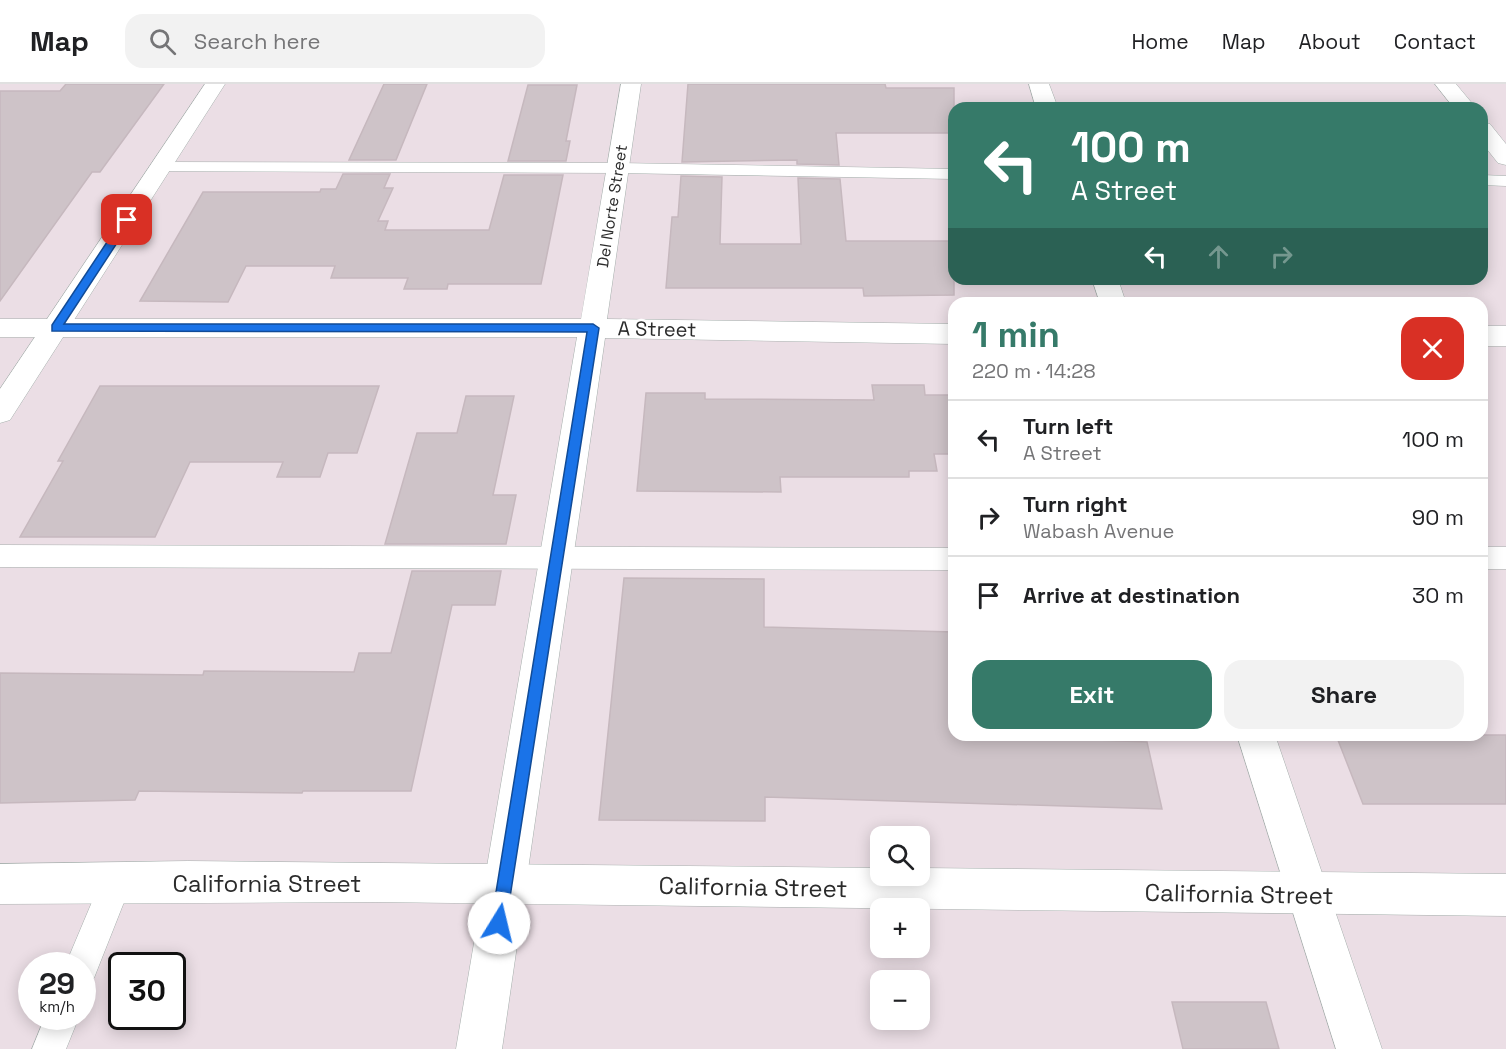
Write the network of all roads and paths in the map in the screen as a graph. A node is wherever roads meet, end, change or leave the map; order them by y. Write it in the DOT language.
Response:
graph roads {
  1 [pos="215,84"];
  2 [pos="631,84"];
  3 [pos="1039,84"];
  4 [pos="1445,84"];
  5 [pos="1045,102"];
  6 [pos="1460,102"];
  7 [pos="1488,136"];
  8 [pos="1506,158"];
  9 [pos="162,166"];
  10 [pos="618,168"];
  11 [pos="948,174"];
  12 [pos="1488,180"];
  13 [pos="1506,180"];
  14 [pos="0,328"];
  15 [pos="56,328"];
  16 [pos="593,328"];
  17 [pos="948,334"];
  18 [pos="1488,336"];
  19 [pos="1506,336"];
  20 [pos="0,412"];
  21 [pos="0,556"];
  22 [pos="557,556"];
  23 [pos="1488,558"];
  24 [pos="1506,558"];
  25 [pos="948,559"];
  26 [pos="1258,741"];
  27 [pos="116,882"];
  28 [pos="0,884"];
  29 [pos="505,884"];
  30 [pos="1308,895"];
  31 [pos="1506,895"];
  32 [pos="88,952"];
  33 [pos="57,1030"];
  34 [pos="49,1049"];
  35 [pos="479,1049"];
  36 [pos="1359,1049"];
  1 -- 9 [label="street"];
  2 -- 10 [label="street, Del Norte Street"];
  3 -- 5 [label="street"];
  4 -- 6 [label="street"];
  7 -- 8 [label="street"];
  9 -- 10 [label="lane"];
  9 -- 15 [label="street"];
  10 -- 11 [label="lane"];
  10 -- 16 [label="street, Del Norte Street"];
  12 -- 13 [label="lane"];
  14 -- 15 [label="street, A Street"];
  15 -- 16 [label="street, A Street"];
  15 -- 20 [label="street"];
  16 -- 17 [label="street, A Street"];
  16 -- 22 [label="street, Del Norte Street"];
  18 -- 19 [label="street"];
  21 -- 22 [label="lane"];
  22 -- 25 [label="lane"];
  22 -- 29 [label="street, Del Norte Street"];
  23 -- 24 [label="lane"];
  26 -- 30 [label="street"];
  27 -- 28 [label="street, California Street"];
  27 -- 29 [label="street, California Street"];
  27 -- 32 [label="lane"];
  29 -- 30 [label="street, California Street"];
  29 -- 35 [label="street, Del Norte Street"];
  30 -- 31 [label="street, California Street"];
  30 -- 36 [label="street"];
  33 -- 34 [label="lane"];
}
